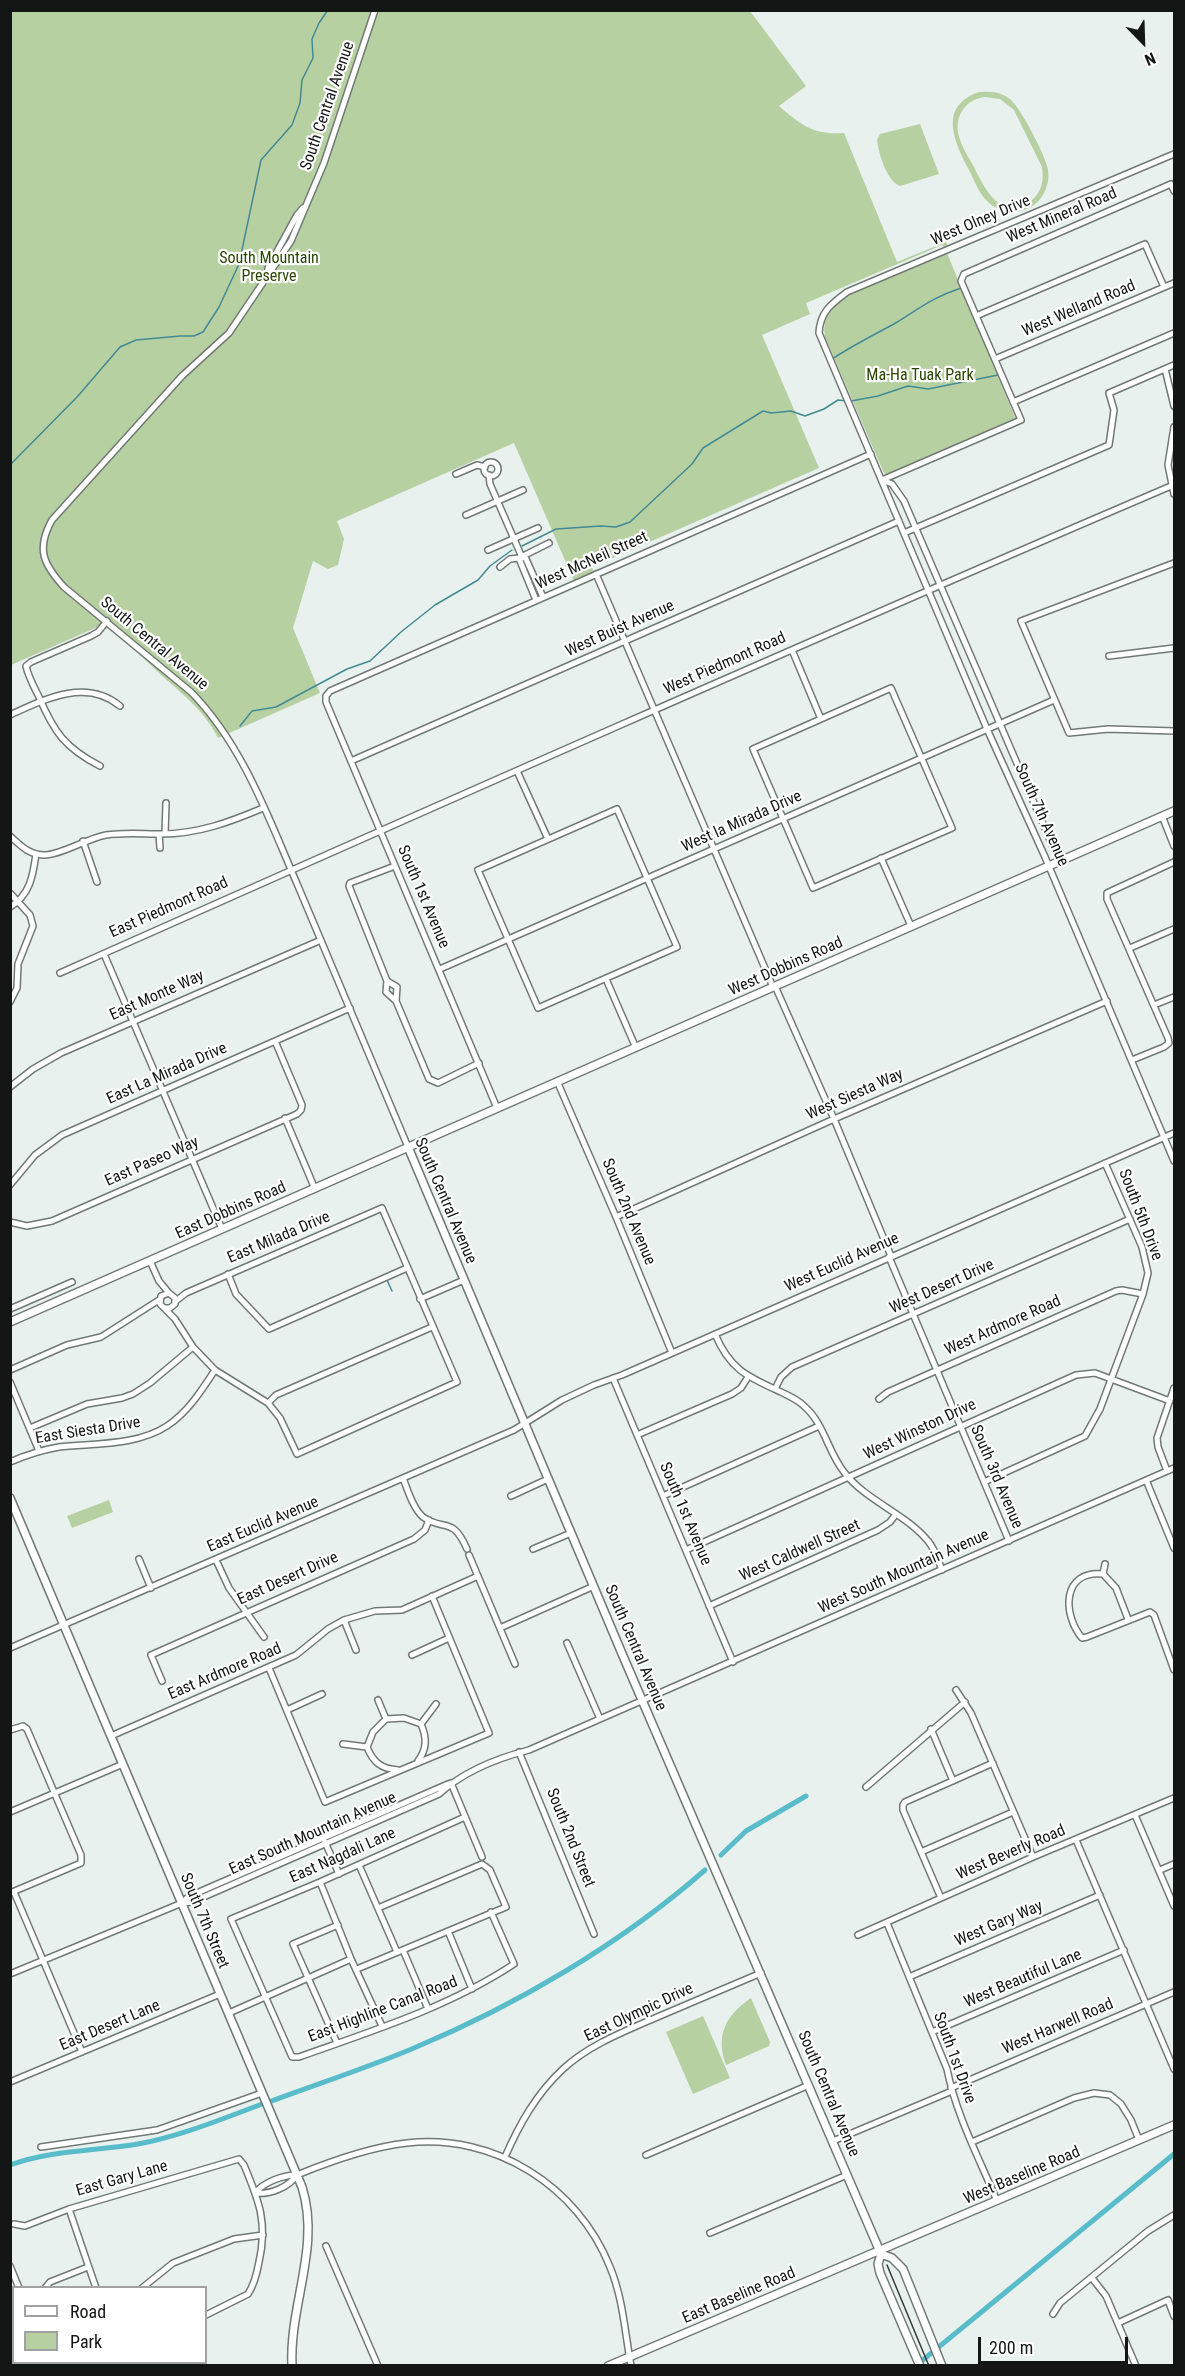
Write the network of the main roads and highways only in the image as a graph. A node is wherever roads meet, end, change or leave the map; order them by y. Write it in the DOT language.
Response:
graph roads {
  1 [pos="1174,811"];
  2 [pos="408,1147"];
  3 [pos="10,1322"];
  4 [pos="10,1498"];
  5 [pos="1174,2126"];
  6 [pos="880,2253"];
  7 [pos="292,2366"];
  8 [pos="608,2366"];
  9 [pos="920,2366"];
  10 [pos="942,2366"];
  1 -- 2 [label="main road, West Dobbins Road"];
  2 -- 3 [label="main road, East Dobbins Road"];
  2 -- 6 [label="main road, South Central Avenue"];
  4 -- 7 [label="main road, South 7th Street"];
  5 -- 6 [label="main road, West Baseline Road"];
  6 -- 8 [label="main road, East Baseline Road"];
  6 -- 9 [label="main road, South Central Avenue"];
  6 -- 10 [label="main road, South Central Avenue"];
}
